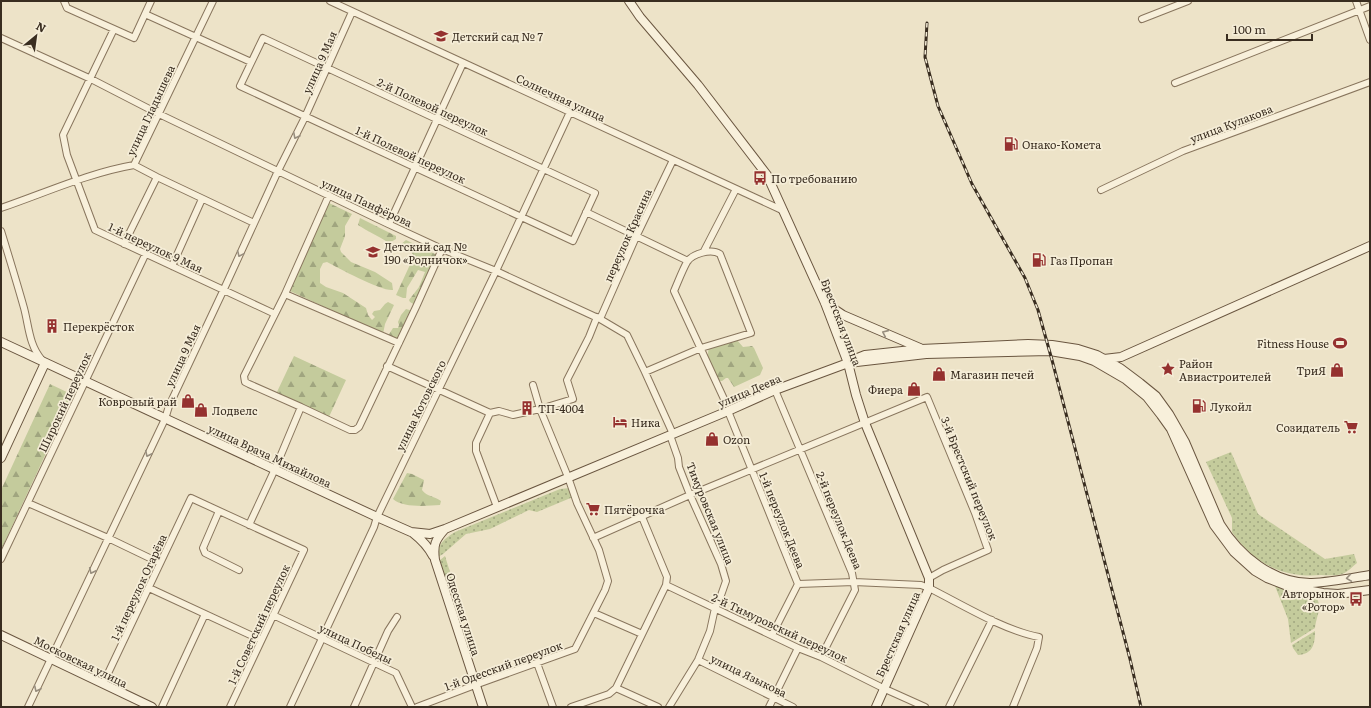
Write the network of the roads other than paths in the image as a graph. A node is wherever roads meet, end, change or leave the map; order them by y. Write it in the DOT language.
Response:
graph roads {
  1 [pos="64,1"];
  2 [pos="151,1"];
  3 [pos="212,1"];
  4 [pos="330,1"];
  5 [pos="629,1"];
  6 [pos="1188,1"];
  7 [pos="1356,1"];
  8 [pos="1370,6"];
  9 [pos="1359,10"];
  10 [pos="352,12"];
  11 [pos="145,14"];
  12 [pos="1142,19"];
  13 [pos="114,29"];
  14 [pos="196,37"];
  15 [pos="1,38"];
  16 [pos="1370,40"];
  17 [pos="251,62"];
  18 [pos="463,63"];
  19 [pos="327,68"];
  20 [pos="91,79"];
  21 [pos="1370,82"];
  22 [pos="1175,83"];
  23 [pos="570,112"];
  24 [pos="159,114"];
  25 [pos="305,117"];
  26 [pos="438,119"];
  27 [pos="672,160"];
  28 [pos="134,166"];
  29 [pos="415,168"];
  30 [pos="544,170"];
  31 [pos="278,171"];
  32 [pos="157,177"];
  33 [pos="76,180"];
  34 [pos="736,189"];
  35 [pos="1101,190"];
  36 [pos="329,195"];
  37 [pos="202,199"];
  38 [pos="1,208"];
  39 [pos="586,212"];
  40 [pos="785,212"];
  41 [pos="521,217"];
  42 [pos="254,223"];
  43 [pos="389,224"];
  44 [pos="1,231"];
  45 [pos="636,237"];
  46 [pos="124,244"];
  47 [pos="1370,246"];
  48 [pos="442,248"];
  49 [pos="704,252"];
  50 [pos="146,253"];
  51 [pos="688,261"];
  52 [pos="172,266"];
  53 [pos="496,271"];
  54 [pos="224,289"];
  55 [pos="285,294"];
  56 [pos="825,303"];
  57 [pos="275,314"];
  58 [pos="598,318"];
  59 [pos="1,342"];
  60 [pos="399,343"];
  61 [pos="701,348"];
  62 [pos="921,349"];
  63 [pos="1121,357"];
  64 [pos="1104,359"];
  65 [pos="45,362"];
  66 [pos="848,363"];
  67 [pos="387,366"];
  68 [pos="645,372"];
  69 [pos="1131,376"];
  70 [pos="85,381"];
  71 [pos="533,385"];
  72 [pos="439,389"];
  73 [pos="775,390"];
  74 [pos="724,399"];
  75 [pos="301,407"];
  76 [pos="540,409"];
  77 [pos="490,412"];
  78 [pos="728,412"];
  79 [pos="165,419"];
  80 [pos="865,423"];
  81 [pos="672,435"];
  82 [pos="801,450"];
  83 [pos="1,458"];
  84 [pos="275,469"];
  85 [pos="752,470"];
  86 [pos="568,477"];
  87 [pos="690,495"];
  88 [pos="28,503"];
  89 [pos="497,507"];
  90 [pos="219,511"];
  91 [pos="377,517"];
  92 [pos="642,517"];
  93 [pos="249,525"];
  94 [pos="445,529"];
  95 [pos="411,532"];
  96 [pos="108,538"];
  97 [pos="593,538"];
  98 [pos="1,559"];
  99 [pos="435,560"];
  100 [pos="160,563"];
  101 [pos="239,570"];
  102 [pos="1370,575"];
  103 [pos="929,578"];
  104 [pos="854,582"];
  105 [pos="798,584"];
  106 [pos="666,585"];
  107 [pos="149,588"];
  108 [pos="929,588"];
  109 [pos="1370,590"];
  110 [pos="715,608"];
  111 [pos="594,613"];
  112 [pos="205,614"];
  113 [pos="273,615"];
  114 [pos="398,617"];
  115 [pos="992,620"];
  116 [pos="642,634"];
  117 [pos="1,635"];
  118 [pos="772,635"];
  119 [pos="323,638"];
  120 [pos="261,640"];
  121 [pos="798,648"];
  122 [pos="821,657"];
  123 [pos="51,659"];
  124 [pos="698,660"];
  125 [pos="373,662"];
  126 [pos="537,662"];
  127 [pos="103,684"];
  128 [pos="475,685"];
  129 [pos="616,688"];
  130 [pos="885,689"];
  131 [pos="773,698"];
  132 [pos="28,707"];
  133 [pos="152,707"];
  134 [pos="162,707"];
  135 [pos="230,707"];
  136 [pos="290,707"];
  137 [pos="354,707"];
  138 [pos="412,707"];
  139 [pos="417,707"];
  140 [pos="483,707"];
  141 [pos="553,707"];
  142 [pos="571,707"];
  143 [pos="658,707"];
  144 [pos="669,707"];
  145 [pos="769,707"];
  146 [pos="792,707"];
  147 [pos="876,707"];
  148 [pos="925,707"];
  149 [pos="949,707"];
  150 [pos="1013,707"];
  1 -- 13 [label="street"];
  2 -- 11 [label="street"];
  3 -- 14 [label="street, улица Гладышева"];
  4 -- 10 [label="street, Солнечная улица"];
  5 -- 40 [label="main road, Брестская улица"];
  6 -- 12 [label="street"];
  7 -- 9 [label="street"];
  8 -- 9 [label="street"];
  9 -- 16 [label="street"];
  9 -- 22 [label="street"];
  10 -- 18 [label="street, Солнечная улица"];
  10 -- 19 [label="street, улица 9 Мая"];
  11 -- 13 [label="street"];
  11 -- 14 [label="street"];
  13 -- 20 [label="street, 1-й переулок 9 Мая"];
  14 -- 17 [label="street"];
  14 -- 24 [label="street, улица Гладышева"];
  15 -- 20 [label="street, улица Панфёрова"];
  17 -- 19 [label="street, 2-й Полевой переулок"];
  17 -- 25 [label="street, 1-й Полевой переулок"];
  18 -- 23 [label="street, Солнечная улица"];
  18 -- 26 [label="street"];
  19 -- 25 [label="street, улица 9 Мая"];
  19 -- 26 [label="street, 2-й Полевой переулок"];
  20 -- 24 [label="street, улица Панфёрова"];
  20 -- 33 [label="street, 1-й переулок 9 Мая"];
  21 -- 35 [label="street, улица Кулакова"];
  23 -- 27 [label="street, Солнечная улица"];
  23 -- 30 [label="street, улица Котовского"];
  24 -- 28 [label="street, улица Гладышева"];
  24 -- 31 [label="street, улица Панфёрова"];
  25 -- 29 [label="street, 1-й Полевой переулок"];
  25 -- 31 [label="street, улица 9 Мая, one-way"];
  26 -- 29 [label="street"];
  26 -- 30 [label="street, 2-й Полевой переулок"];
  27 -- 34 [label="street, Солнечная улица"];
  27 -- 45 [label="street, переулок Красина"];
  28 -- 32 [label="street"];
  28 -- 33 [label="street, улица Гладышева"];
  29 -- 41 [label="street, 1-й Полевой переулок"];
  29 -- 43 [label="street"];
  30 -- 39 [label="street, 2-й Полевой переулок"];
  30 -- 41 [label="street, улица Котовского"];
  31 -- 36 [label="street, улица Панфёрова"];
  31 -- 42 [label="street, улица 9 Мая"];
  32 -- 37 [label="street"];
  32 -- 46 [label="street"];
  33 -- 38 [label="street, улица Гладышева"];
  33 -- 46 [label="street, 1-й переулок 9 Мая"];
  34 -- 40 [label="street, Солнечная улица"];
  34 -- 49 [label="street"];
  36 -- 43 [label="street, улица Панфёрова"];
  36 -- 55 [label="street"];
  37 -- 42 [label="street"];
  37 -- 52 [label="street"];
  39 -- 41 [label="street, 1-й Полевой переулок"];
  39 -- 45 [label="street"];
  40 -- 56 [label="main road, Брестская улица"];
  41 -- 53 [label="street, улица Котовского"];
  42 -- 54 [label="street, улица 9 Мая, one-way"];
  43 -- 48 [label="street, улица Панфёрова"];
  44 -- 65 [label="street"];
  45 -- 51 [label="street"];
  45 -- 58 [label="street, переулок Красина"];
  46 -- 50 [label="street, 1-й переулок 9 Мая"];
  47 -- 63 [label="main road"];
  48 -- 53 [label="street, улица Панфёрова"];
  48 -- 60 [label="street"];
  49 -- 51 [label="street"];
  49 -- 61 [label="street"];
  50 -- 52 [label="street, 1-й переулок 9 Мая"];
  50 -- 70 [label="street, Широкий переулок"];
  51 -- 61 [label="street"];
  52 -- 54 [label="street, 1-й переулок 9 Мая"];
  53 -- 58 [label="street, улица Панфёрова"];
  53 -- 72 [label="street, улица Котовского"];
  54 -- 57 [label="street, 1-й переулок 9 Мая"];
  54 -- 79 [label="street, улица 9 Мая"];
  55 -- 57 [label="street"];
  55 -- 60 [label="street"];
  62 -- 56 [label="main road, one-way"];
  56 -- 66 [label="main road, Брестская улица"];
  57 -- 75 [label="street"];
  58 -- 68 [label="street, улица Панфёрова"];
  58 -- 76 [label="street, переулок Красина"];
  59 -- 65 [label="main road, улица Врача Михайлова"];
  60 -- 67 [label="street"];
  61 -- 68 [label="street"];
  61 -- 74 [label="street"];
  62 -- 64 [label="main road"];
  62 -- 66 [label="main road"];
  63 -- 64 [label="main road"];
  63 -- 69 [label="main road"];
  64 -- 69 [label="main road"];
  65 -- 70 [label="main road, улица Врача Михайлова"];
  65 -- 83 [label="main road"];
  66 -- 73 [label="main road, улица Деева"];
  66 -- 80 [label="main road, Брестская улица"];
  66 -- 109 [label="main road, улица Деева"];
  67 -- 72 [label="street, переулок Красина"];
  67 -- 75 [label="street"];
  68 -- 81 [label="street, улица Панфёрова"];
  102 -- 69 [label="main road, one-way"];
  70 -- 79 [label="main road, улица Врача Михайлова"];
  70 -- 88 [label="street, Широкий переулок"];
  71 -- 76 [label="street, 1-й Одесский переулок"];
  72 -- 77 [label="street, переулок Красина"];
  72 -- 91 [label="street, улица Котовского"];
  73 -- 78 [label="main road, улица Деева"];
  73 -- 82 [label="street, 2-й переулок Деева"];
  75 -- 84 [label="street"];
  76 -- 77 [label="street, переулок Красина"];
  76 -- 86 [label="street, 1-й Одесский переулок"];
  77 -- 89 [label="street"];
  78 -- 81 [label="main road, улица Деева"];
  78 -- 85 [label="street, 1-й переулок Деева"];
  79 -- 84 [label="main road, улица Врача Михайлова"];
  79 -- 96 [label="street, улица 9 Мая, one-way"];
  80 -- 82 [label="street"];
  80 -- 103 [label="main road, Брестская улица"];
  80 -- 103 [label="street, 3-й Брестский переулок"];
  81 -- 86 [label="main road, улица Деева"];
  81 -- 87 [label="street, Тимуровская улица"];
  82 -- 85 [label="street"];
  82 -- 104 [label="street, 2-й переулок Деева"];
  84 -- 91 [label="main road, улица Врача Михайлова"];
  84 -- 93 [label="street"];
  85 -- 87 [label="street"];
  85 -- 105 [label="street, 1-й переулок Деева"];
  86 -- 89 [label="main road, улица Деева"];
  86 -- 97 [label="street, 1-й Одесский переулок"];
  87 -- 92 [label="street"];
  87 -- 110 [label="street, Тимуровская улица"];
  88 -- 96 [label="street"];
  88 -- 98 [label="street, Широкий переулок"];
  89 -- 94 [label="main road, улица Деева"];
  90 -- 93 [label="street"];
  90 -- 100 [label="street, 1-й переулок Огарёва"];
  90 -- 101 [label="street"];
  91 -- 95 [label="main road, улица Врача Михайлова"];
  91 -- 119 [label="street, улица Котовского"];
  92 -- 97 [label="street"];
  92 -- 106 [label="street"];
  93 -- 113 [label="street, 1-й Советский переулок"];
  94 -- 95 [label="main road, улица Врача Михайлова"];
  94 -- 99 [label="main road, Одесская улица"];
  95 -- 99 [label="main road"];
  96 -- 100 [label="street"];
  96 -- 123 [label="street, улица 9 Мая, one-way"];
  97 -- 111 [label="street, 1-й Одесский переулок"];
  99 -- 128 [label="main road, Одесская улица"];
  100 -- 107 [label="street, 1-й переулок Огарёва"];
  103 -- 108 [label="main road, Брестская улица"];
  104 -- 105 [label="street"];
  104 -- 108 [label="street"];
  104 -- 122 [label="street, 2-й переулок Деева"];
  105 -- 118 [label="street, 1-й переулок Деева"];
  106 -- 110 [label="street, 2-й Тимуровский переулок"];
  106 -- 116 [label="street"];
  107 -- 112 [label="street"];
  107 -- 127 [label="street, 1-й переулок Огарёва"];
  108 -- 115 [label="street"];
  108 -- 130 [label="main road, Брестская улица"];
  110 -- 118 [label="street, 2-й Тимуровский переулок"];
  110 -- 124 [label="street, Тимуровская улица"];
  111 -- 116 [label="street"];
  111 -- 126 [label="street, 1-й Одесский переулок"];
  112 -- 120 [label="street"];
  112 -- 134 [label="street"];
  113 -- 119 [label="street, улица Победы"];
  113 -- 120 [label="street, 1-й Советский переулок"];
  114 -- 125 [label="street"];
  115 -- 149 [label="street"];
  115 -- 150 [label="street"];
  116 -- 129 [label="street"];
  117 -- 123 [label="main road, Московская улица"];
  118 -- 121 [label="street, 2-й Тимуровский переулок"];
  119 -- 125 [label="street, улица Победы"];
  119 -- 136 [label="street, улица Котовского"];
  120 -- 135 [label="street, 1-й Советский переулок"];
  121 -- 122 [label="street, 2-й Тимуровский переулок"];
  121 -- 131 [label="street"];
  122 -- 130 [label="street, 2-й Тимуровский переулок"];
  123 -- 127 [label="main road, Московская улица"];
  123 -- 132 [label="street, улица 9 Мая, one-way"];
  124 -- 131 [label="street, улица Языкова"];
  124 -- 144 [label="street, Тимуровская улица"];
  125 -- 137 [label="street"];
  125 -- 138 [label="street, улица Победы"];
  126 -- 128 [label="street, 1-й Одесский переулок"];
  126 -- 141 [label="street"];
  127 -- 133 [label="main road, Московская улица"];
  128 -- 139 [label="street, 1-й Одесский переулок"];
  128 -- 140 [label="main road, Одесская улица"];
  129 -- 142 [label="street"];
  129 -- 143 [label="street"];
  130 -- 147 [label="main road, Брестская улица"];
  130 -- 148 [label="street, 2-й Тимуровский переулок"];
  131 -- 145 [label="street"];
  131 -- 146 [label="street, улица Языкова"];
}
